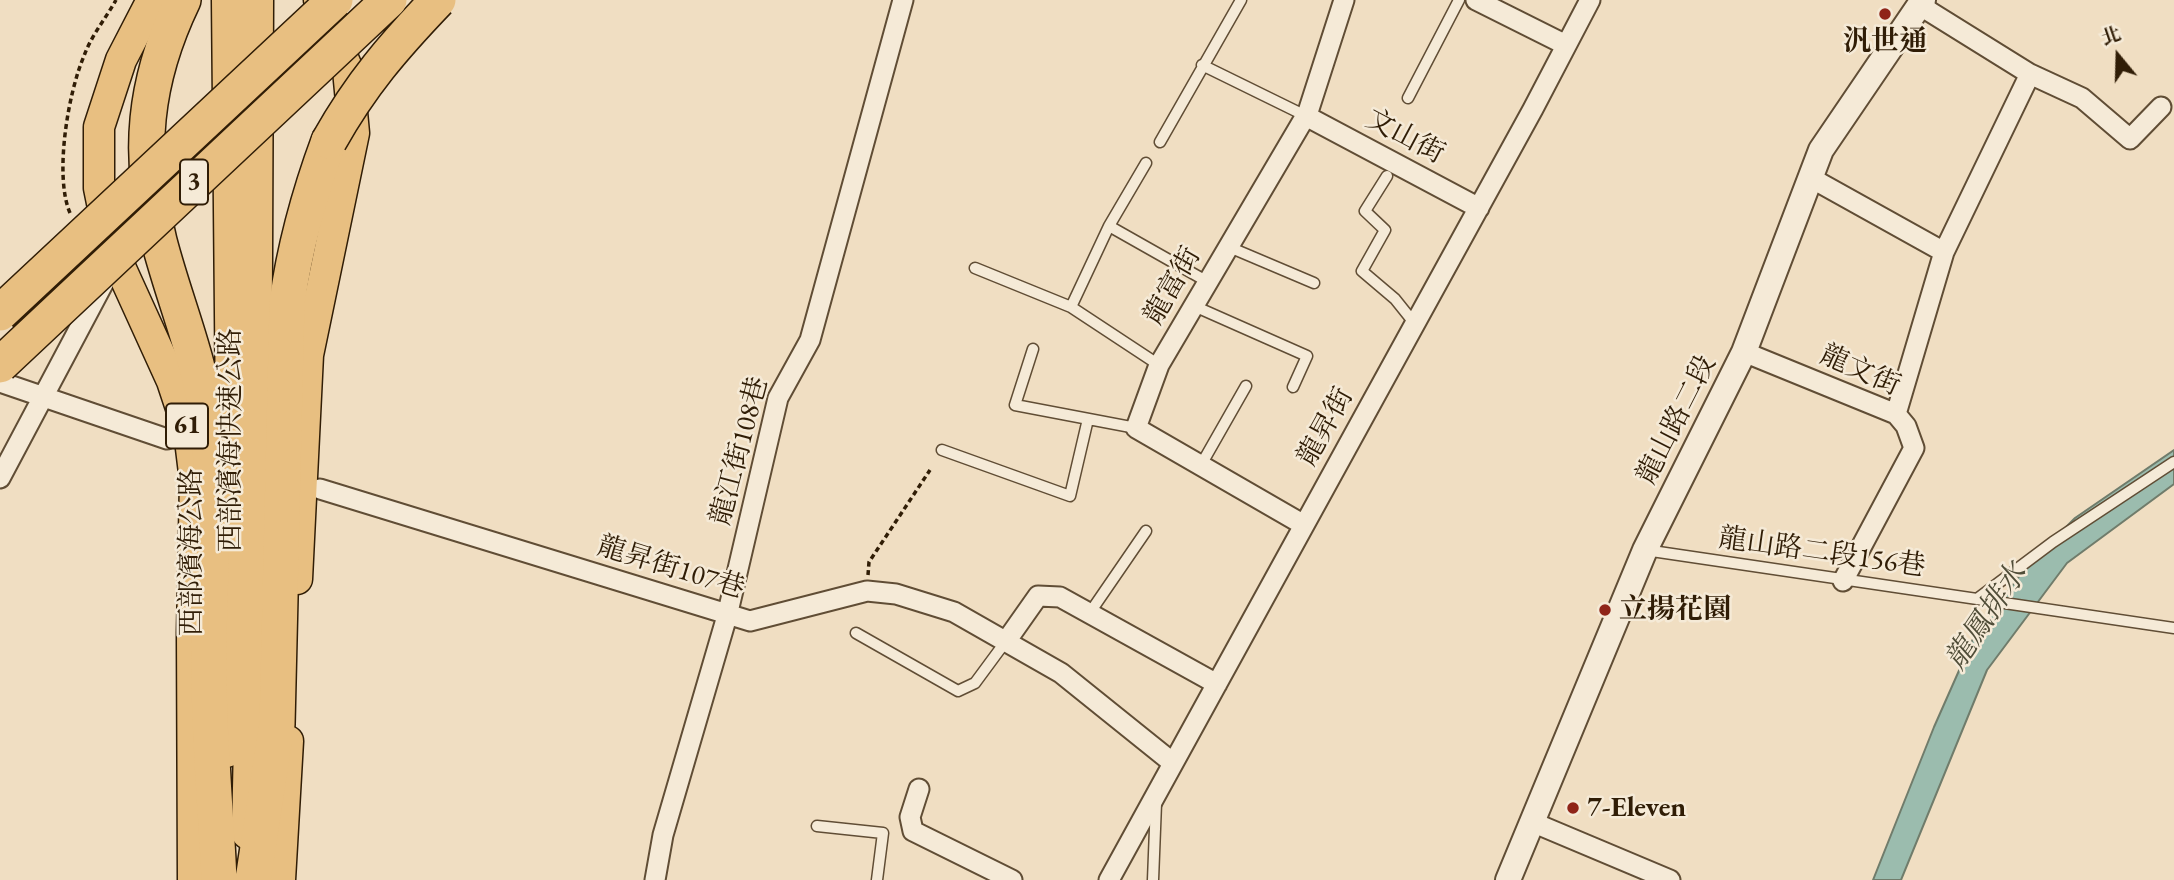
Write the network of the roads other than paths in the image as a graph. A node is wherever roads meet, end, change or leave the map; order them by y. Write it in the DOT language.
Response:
graph roads {
  1 [pos="152,0"];
  2 [pos="183,0"];
  3 [pos="228,0"];
  4 [pos="257,0"];
  5 [pos="319,0"];
  6 [pos="335,0"];
  7 [pos="389,0"];
  8 [pos="438,0"];
  9 [pos="903,0"];
  10 [pos="1241,0"];
  11 [pos="1344,0"];
  12 [pos="1459,0"];
  13 [pos="1476,0"];
  14 [pos="1590,0"];
  15 [pos="1921,2"];
  16 [pos="1566,45"];
  17 [pos="1202,65"];
  18 [pos="2030,74"];
  19 [pos="1408,98"];
  20 [pos="2161,107"];
  21 [pos="1306,116"];
  22 [pos="1160,142"];
  23 [pos="1146,163"];
  24 [pos="1387,176"];
  25 [pos="1811,178"];
  26 [pos="1479,208"];
  27 [pos="1109,226"];
  28 [pos="1229,247"];
  29 [pos="1944,252"];
  30 [pos="119,267"];
  31 [pos="975,268"];
  32 [pos="1208,282"];
  33 [pos="1314,283"];
  34 [pos="1194,306"];
  35 [pos="1071,307"];
  36 [pos="0,313"];
  37 [pos="1415,325"];
  38 [pos="1033,349"];
  39 [pos="1744,352"];
  40 [pos="1159,365"];
  41 [pos="1,380"];
  42 [pos="1246,386"];
  43 [pos="1293,387"];
  44 [pos="44,396"];
  45 [pos="1896,414"];
  46 [pos="1088,419"];
  47 [pos="1136,428"];
  48 [pos="167,439"];
  49 [pos="942,450"];
  50 [pos="2174,462"];
  51 [pos="1201,465"];
  52 [pos="0,478"];
  53 [pos="320,489"];
  54 [pos="1304,525"];
  55 [pos="1146,531"];
  56 [pos="1645,550"];
  57 [pos="1843,581"];
  58 [pos="1977,599"];
  59 [pos="1089,614"];
  60 [pos="727,616"];
  61 [pos="2174,628"];
  62 [pos="856,633"];
  63 [pos="1007,640"];
  64 [pos="209,676"];
  65 [pos="1217,684"];
  66 [pos="1173,764"];
  67 [pos="919,789"];
  68 [pos="1156,799"];
  69 [pos="1532,822"];
  70 [pos="817,826"];
  71 [pos="194,880"];
  72 [pos="221,880"];
  73 [pos="247,880"];
  74 [pos="253,880"];
  75 [pos="280,880"];
  76 [pos="654,880"];
  77 [pos="877,880"];
  78 [pos="1012,880"];
  79 [pos="1109,880"];
  80 [pos="1153,880"];
  81 [pos="1508,880"];
  82 [pos="1670,880"];
  1 -- 30 [label="main road, 西部濱海公路 / 61"];
  2 -- 64 [label="highway, bridge"];
  3 -- 72 [label="highway, 西部濱海快速公路 / 61"];
  4 -- 73 [label="highway, 西部濱海快速公路"];
  5 -- 75 [label="main road"];
  6 -- 36 [label="highway, 3, bridge"];
  7 -- 41 [label="highway, 3, bridge"];
  8 -- 74 [label="highway, bridge"];
  9 -- 60 [label="street, 龍江街108巷"];
  10 -- 17 [label="lane"];
  11 -- 21 [label="street, 龍富街"];
  12 -- 19 [label="lane"];
  13 -- 16 [label="street"];
  14 -- 16 [label="street, 龍昇街"];
  15 -- 18 [label="street"];
  15 -- 25 [label="street, 龍山路二段"];
  16 -- 26 [label="street, 龍昇街"];
  17 -- 21 [label="lane"];
  17 -- 22 [label="lane"];
  18 -- 20 [label="street"];
  18 -- 29 [label="street"];
  21 -- 26 [label="street, 文山街"];
  21 -- 28 [label="street, 龍富街"];
  23 -- 27 [label="lane"];
  24 -- 37 [label="lane"];
  25 -- 29 [label="street"];
  25 -- 39 [label="street, 龍山路二段"];
  26 -- 37 [label="street, 龍昇街"];
  27 -- 32 [label="lane"];
  27 -- 35 [label="lane"];
  28 -- 32 [label="street, 龍富街"];
  28 -- 33 [label="lane"];
  29 -- 45 [label="street"];
  30 -- 44 [label="street"];
  30 -- 71 [label="main road, 西部濱海公路 / 61"];
  31 -- 35 [label="lane"];
  32 -- 34 [label="street, 龍富街"];
  34 -- 40 [label="street, 龍富街"];
  34 -- 43 [label="lane"];
  35 -- 40 [label="lane"];
  37 -- 54 [label="street, 龍昇街"];
  38 -- 46 [label="lane"];
  39 -- 45 [label="street, 龍文街"];
  39 -- 56 [label="street, 龍山路二段"];
  40 -- 47 [label="street, 龍富街"];
  41 -- 44 [label="street"];
  42 -- 51 [label="lane"];
  44 -- 48 [label="street"];
  44 -- 52 [label="street"];
  45 -- 57 [label="street, 龍文街"];
  46 -- 47 [label="lane"];
  46 -- 49 [label="lane"];
  47 -- 51 [label="street"];
  50 -- 58 [label="lane"];
  51 -- 54 [label="street"];
  53 -- 60 [label="street, 龍昇街107巷"];
  54 -- 65 [label="street, 龍昇街"];
  55 -- 59 [label="lane"];
  56 -- 57 [label="lane, 龍山路二段156巷"];
  56 -- 69 [label="street, 龍山路二段"];
  57 -- 58 [label="lane, 龍山路二段156巷"];
  58 -- 61 [label="lane, 龍山路二段156巷"];
  59 -- 63 [label="street"];
  59 -- 65 [label="street"];
  60 -- 63 [label="street, 龍昇街107巷"];
  60 -- 76 [label="street, 龍江街108巷"];
  62 -- 63 [label="lane"];
  63 -- 66 [label="street, 龍昇街107巷"];
  64 -- 71 [label="highway"];
  64 -- 72 [label="highway"];
  65 -- 66 [label="street, 龍昇街"];
  66 -- 68 [label="street, 龍昇街"];
  67 -- 78 [label="street"];
  68 -- 79 [label="street, 龍昇街"];
  68 -- 80 [label="lane"];
  69 -- 81 [label="street, 龍山路二段"];
  69 -- 82 [label="street"];
  70 -- 77 [label="lane"];
}
